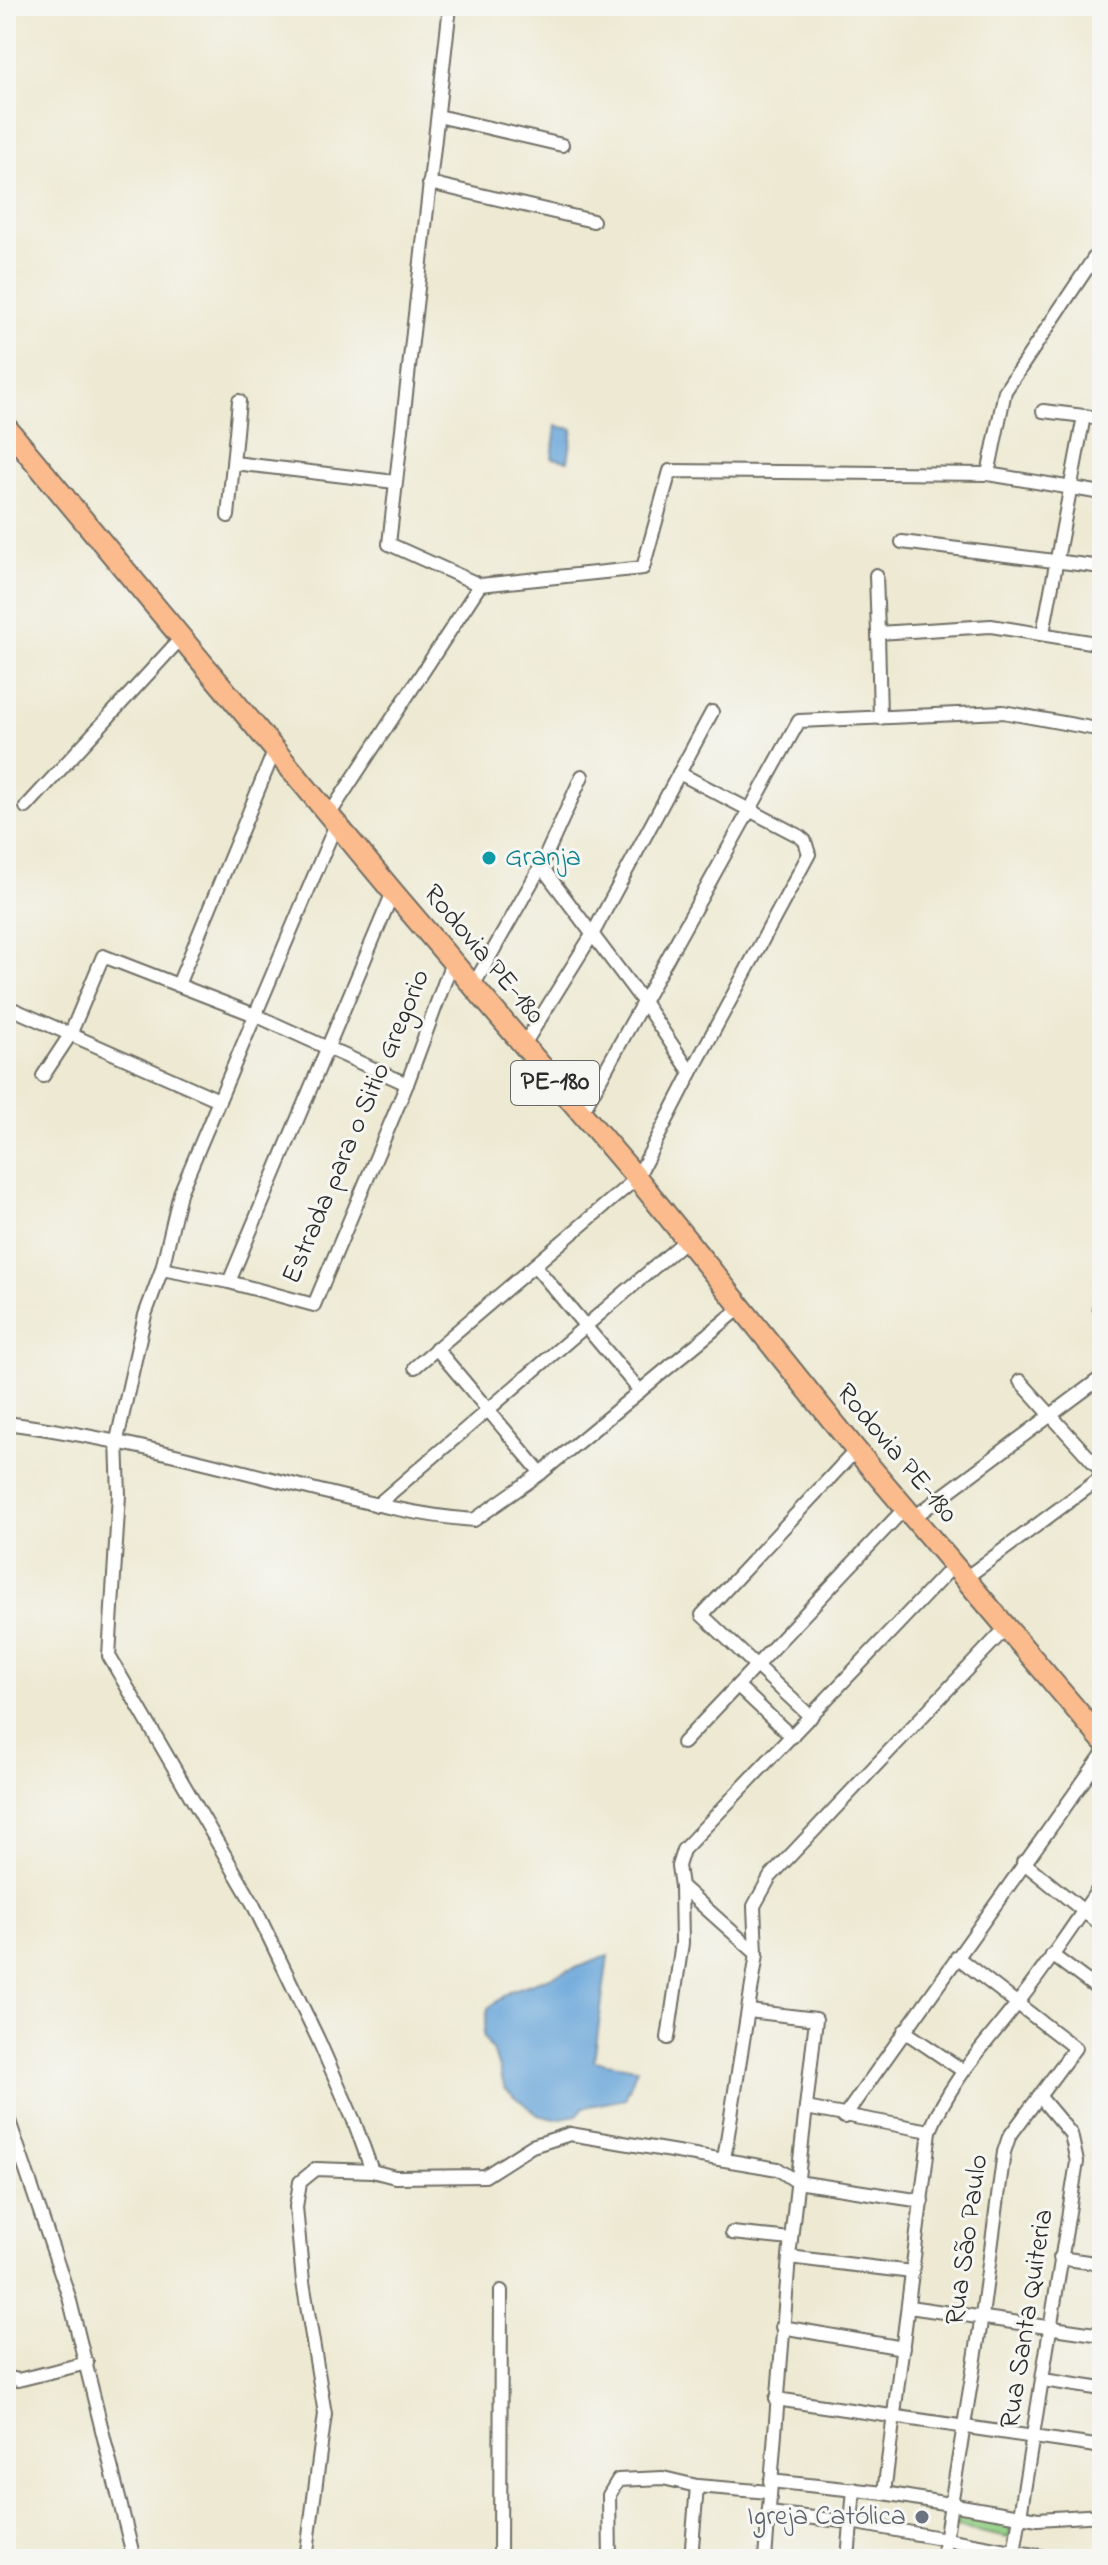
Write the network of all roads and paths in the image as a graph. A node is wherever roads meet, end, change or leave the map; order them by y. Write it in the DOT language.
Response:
graph roads {
  1 [pos="450,6"];
  2 [pos="438,116"];
  3 [pos="562,145"];
  4 [pos="429,183"];
  5 [pos="593,221"];
  6 [pos="1102,246"];
  7 [pos="1095,266"];
  8 [pos="239,401"];
  9 [pos="1043,411"];
  10 [pos="1084,416"];
  11 [pos="1102,419"];
  12 [pos="6,427"];
  13 [pos="234,463"];
  14 [pos="988,474"];
  15 [pos="395,482"];
  16 [pos="1070,489"];
  17 [pos="1102,493"];
  18 [pos="228,516"];
  19 [pos="902,542"];
  20 [pos="1056,559"];
  21 [pos="1102,567"];
  22 [pos="876,575"];
  23 [pos="480,585"];
  24 [pos="878,633"];
  25 [pos="1043,633"];
  26 [pos="182,637"];
  27 [pos="1102,644"];
  28 [pos="712,712"];
  29 [pos="880,718"];
  30 [pos="1102,730"];
  31 [pos="275,749"];
  32 [pos="679,773"];
  33 [pos="582,776"];
  34 [pos="26,807"];
  35 [pos="749,810"];
  36 [pos="333,819"];
  37 [pos="541,866"];
  38 [pos="393,892"];
  39 [pos="592,935"];
  40 [pos="452,962"];
  41 [pos="178,985"];
  42 [pos="473,986"];
  43 [pos="644,1003"];
  44 [pos="6,1006"];
  45 [pos="255,1015"];
  46 [pos="70,1035"];
  47 [pos="523,1046"];
  48 [pos="326,1047"];
  49 [pos="691,1073"];
  50 [pos="43,1076"];
  51 [pos="407,1084"];
  52 [pos="219,1100"];
  53 [pos="581,1114"];
  54 [pos="637,1178"];
  55 [pos="686,1240"];
  56 [pos="535,1266"];
  57 [pos="162,1269"];
  58 [pos="229,1282"];
  59 [pos="739,1309"];
  60 [pos="588,1327"];
  61 [pos="436,1348"];
  62 [pos="415,1367"];
  63 [pos="1102,1377"];
  64 [pos="1020,1381"];
  65 [pos="640,1391"];
  66 [pos="489,1412"];
  67 [pos="1049,1416"];
  68 [pos="6,1423"];
  69 [pos="117,1440"];
  70 [pos="856,1450"];
  71 [pos="541,1473"];
  72 [pos="1102,1475"];
  73 [pos="377,1505"];
  74 [pos="909,1513"];
  75 [pos="959,1573"];
  76 [pos="1006,1628"];
  77 [pos="757,1666"];
  78 [pos="738,1686"];
  79 [pos="811,1717"];
  80 [pos="792,1737"];
  81 [pos="1102,1740"];
  82 [pos="683,1743"];
  83 [pos="1102,1755"];
  84 [pos="1023,1862"];
  85 [pos="1102,1884"];
  86 [pos="681,1886"];
  87 [pos="1083,1911"];
  88 [pos="1102,1926"];
  89 [pos="757,1954"];
  90 [pos="1052,1955"];
  91 [pos="957,1957"];
  92 [pos="1099,1990"];
  93 [pos="1017,2004"];
  94 [pos="749,2011"];
  95 [pos="904,2031"];
  96 [pos="668,2038"];
  97 [pos="962,2070"];
  98 [pos="1040,2097"];
  99 [pos="806,2108"];
  100 [pos="6,2112"];
  101 [pos="844,2117"];
  102 [pos="930,2131"];
  103 [pos="724,2159"];
  104 [pos="372,2171"];
  105 [pos="797,2182"];
  106 [pos="922,2201"];
  107 [pos="732,2233"];
  108 [pos="791,2239"];
  109 [pos="789,2257"];
  110 [pos="1060,2258"];
  111 [pos="1102,2264"];
  112 [pos="912,2272"];
  113 [pos="501,2291"];
  114 [pos="909,2307"];
  115 [pos="982,2316"];
  116 [pos="1051,2326"];
  117 [pos="782,2327"];
  118 [pos="1102,2335"];
  119 [pos="903,2348"];
  120 [pos="87,2363"];
  121 [pos="6,2377"];
  122 [pos="1043,2380"];
  123 [pos="1102,2389"];
  124 [pos="776,2399"];
  125 [pos="893,2417"];
  126 [pos="962,2427"];
  127 [pos="1034,2436"];
  128 [pos="1102,2447"];
  129 [pos="697,2486"];
  130 [pos="769,2486"];
  131 [pos="854,2489"];
  132 [pos="884,2493"];
  133 [pos="950,2504"];
  134 [pos="768,2513"];
  135 [pos="1102,2515"];
  136 [pos="1019,2516"];
  137 [pos="851,2522"];
  138 [pos="945,2537"];
  139 [pos="1014,2555"];
  140 [pos="134,2559"];
  141 [pos="306,2559"];
  142 [pos="500,2559"];
  143 [pos="610,2559"];
  144 [pos="691,2559"];
  145 [pos="765,2559"];
  146 [pos="848,2559"];
  147 [pos="942,2559"];
  148 [pos="1057,2559"];
  1 -- 2 [label="street"];
  2 -- 3 [label="street"];
  2 -- 4 [label="street"];
  4 -- 5 [label="street"];
  4 -- 15 [label="street"];
  6 -- 7 [label="street"];
  7 -- 14 [label="street"];
  8 -- 13 [label="street"];
  9 -- 10 [label="street"];
  10 -- 11 [label="street"];
  10 -- 16 [label="street"];
  12 -- 26 [label="main road, Rodovia PE-180 / PE-180"];
  13 -- 15 [label="street"];
  13 -- 18 [label="street"];
  14 -- 16 [label="street"];
  14 -- 23 [label="street"];
  15 -- 23 [label="street"];
  16 -- 17 [label="street"];
  16 -- 20 [label="street"];
  19 -- 20 [label="street"];
  20 -- 21 [label="street"];
  20 -- 25 [label="street"];
  22 -- 24 [label="street"];
  23 -- 36 [label="street"];
  24 -- 25 [label="street"];
  24 -- 29 [label="street"];
  25 -- 27 [label="street"];
  26 -- 31 [label="main road, Rodovia PE-180 / PE-180"];
  26 -- 34 [label="street"];
  28 -- 32 [label="street"];
  29 -- 30 [label="street"];
  29 -- 35 [label="street"];
  31 -- 36 [label="main road, Rodovia PE-180 / PE-180"];
  31 -- 41 [label="street"];
  32 -- 35 [label="street"];
  32 -- 39 [label="street"];
  33 -- 37 [label="street"];
  35 -- 43 [label="street"];
  35 -- 49 [label="street"];
  36 -- 38 [label="main road, Rodovia PE-180 / PE-180"];
  36 -- 45 [label="street"];
  37 -- 39 [label="street"];
  37 -- 42 [label="street"];
  38 -- 40 [label="main road, Rodovia PE-180 / PE-180"];
  38 -- 48 [label="street"];
  39 -- 43 [label="street"];
  39 -- 47 [label="street"];
  40 -- 42 [label="main road, Rodovia PE-180 / PE-180"];
  40 -- 51 [label="street, Estrada para o Sitio Gregorio"];
  41 -- 45 [label="street"];
  41 -- 46 [label="street"];
  42 -- 47 [label="main road, Rodovia PE-180 / PE-180"];
  43 -- 49 [label="street"];
  43 -- 53 [label="street"];
  44 -- 46 [label="street"];
  45 -- 48 [label="street"];
  45 -- 52 [label="street"];
  46 -- 50 [label="street"];
  46 -- 52 [label="street"];
  47 -- 53 [label="main road, Rodovia PE-180 / PE-180"];
  48 -- 51 [label="street"];
  48 -- 58 [label="street"];
  49 -- 54 [label="street"];
  51 -- 58 [label="street, Estrada para o Sitio Gregorio"];
  52 -- 57 [label="street"];
  53 -- 54 [label="main road, Rodovia PE-180 / PE-180"];
  54 -- 55 [label="main road, Rodovia PE-180 / PE-180"];
  54 -- 56 [label="street"];
  55 -- 59 [label="main road, Rodovia PE-180 / PE-180"];
  55 -- 60 [label="street"];
  56 -- 60 [label="street"];
  56 -- 61 [label="street"];
  57 -- 58 [label="street, Estrada para o Sitio Gregorio"];
  57 -- 69 [label="street"];
  59 -- 65 [label="street"];
  59 -- 70 [label="main road, Rodovia PE-180 / PE-180"];
  60 -- 65 [label="street"];
  60 -- 66 [label="street"];
  61 -- 62 [label="street"];
  61 -- 66 [label="street"];
  63 -- 67 [label="street"];
  64 -- 67 [label="street"];
  65 -- 71 [label="street"];
  66 -- 71 [label="street"];
  66 -- 73 [label="street"];
  67 -- 72 [label="street"];
  67 -- 74 [label="street"];
  68 -- 69 [label="street"];
  69 -- 73 [label="street"];
  69 -- 104 [label="street"];
  70 -- 74 [label="main road, Rodovia PE-180 / PE-180"];
  70 -- 77 [label="street"];
  71 -- 73 [label="street"];
  72 -- 75 [label="street"];
  74 -- 75 [label="main road, Rodovia PE-180 / PE-180"];
  74 -- 77 [label="street"];
  75 -- 76 [label="main road, Rodovia PE-180 / PE-180"];
  75 -- 79 [label="street"];
  76 -- 81 [label="main road, Rodovia PE-180 / PE-180"];
  76 -- 89 [label="street"];
  77 -- 78 [label="street"];
  77 -- 79 [label="street"];
  78 -- 80 [label="street"];
  78 -- 82 [label="street"];
  79 -- 80 [label="street"];
  80 -- 86 [label="street"];
  83 -- 84 [label="street"];
  84 -- 87 [label="street"];
  84 -- 91 [label="street"];
  85 -- 87 [label="street"];
  86 -- 89 [label="street"];
  86 -- 96 [label="street"];
  87 -- 88 [label="street"];
  87 -- 90 [label="street"];
  89 -- 94 [label="street"];
  90 -- 92 [label="street"];
  90 -- 93 [label="street"];
  91 -- 93 [label="street, Rua São Paulo"];
  91 -- 95 [label="street"];
  93 -- 97 [label="street"];
  93 -- 98 [label="street, Rua São Paulo"];
  94 -- 99 [label="street"];
  94 -- 103 [label="street"];
  95 -- 97 [label="street"];
  95 -- 101 [label="street"];
  97 -- 102 [label="street"];
  98 -- 110 [label="street, Rua Santa Quiteria"];
  98 -- 115 [label="street, Rua São Paulo"];
  99 -- 101 [label="street"];
  99 -- 105 [label="street"];
  100 -- 120 [label="street"];
  101 -- 102 [label="street"];
  102 -- 106 [label="street"];
  103 -- 104 [label="street"];
  103 -- 105 [label="street"];
  104 -- 141 [label="street"];
  105 -- 106 [label="street"];
  105 -- 108 [label="street"];
  106 -- 112 [label="street"];
  107 -- 108 [label="street"];
  108 -- 109 [label="street"];
  109 -- 112 [label="street"];
  109 -- 117 [label="street"];
  110 -- 111 [label="street"];
  110 -- 116 [label="street, Rua Santa Quiteria"];
  112 -- 114 [label="street"];
  113 -- 142 [label="street"];
  114 -- 115 [label="street"];
  114 -- 119 [label="street"];
  115 -- 116 [label="street"];
  115 -- 126 [label="street, Rua São Paulo"];
  116 -- 118 [label="street"];
  116 -- 122 [label="street, Rua Santa Quiteria"];
  117 -- 119 [label="street"];
  117 -- 124 [label="street"];
  119 -- 125 [label="street"];
  120 -- 121 [label="street"];
  120 -- 140 [label="street"];
  122 -- 123 [label="street"];
  122 -- 127 [label="street, Rua Santa Quiteria"];
  124 -- 125 [label="street"];
  124 -- 130 [label="street"];
  125 -- 126 [label="street"];
  125 -- 132 [label="street"];
  126 -- 127 [label="street"];
  126 -- 133 [label="street, Rua São Paulo"];
  127 -- 128 [label="street"];
  127 -- 136 [label="street, Rua Santa Quiteria"];
  129 -- 130 [label="street"];
  129 -- 143 [label="street"];
  129 -- 144 [label="street"];
  130 -- 131 [label="street"];
  130 -- 134 [label="street"];
  131 -- 132 [label="street"];
  131 -- 137 [label="street"];
  132 -- 133 [label="street"];
  133 -- 136 [label="street"];
  133 -- 138 [label="street, Rua São Paulo"];
  134 -- 137 [label="street"];
  134 -- 145 [label="street"];
  135 -- 136 [label="street"];
  136 -- 139 [label="street, Rua Santa Quiteria"];
  137 -- 138 [label="street"];
  137 -- 146 [label="street"];
  138 -- 139 [label="street"];
  138 -- 147 [label="street, Rua São Paulo"];
  139 -- 148 [label="street"];
}
